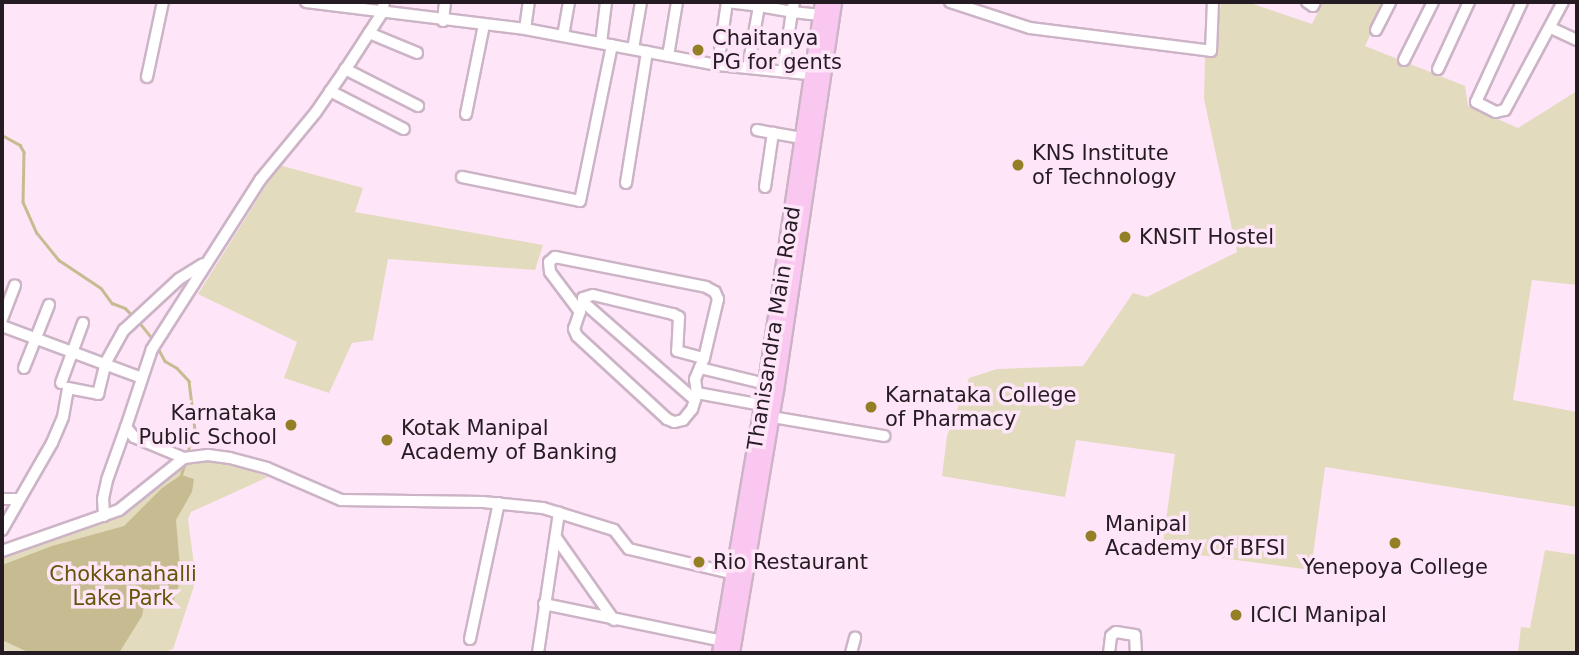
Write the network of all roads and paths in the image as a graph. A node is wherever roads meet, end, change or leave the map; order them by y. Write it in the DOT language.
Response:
graph roads {
  1 [pos="163,2"];
  2 [pos="306,2"];
  3 [pos="445,2"];
  4 [pos="529,2"];
  5 [pos="569,2"];
  6 [pos="606,2"];
  7 [pos="640,2"];
  8 [pos="677,2"];
  9 [pos="727,2"];
  10 [pos="834,2"];
  11 [pos="950,2"];
  12 [pos="1213,2"];
  13 [pos="1307,2"];
  14 [pos="1315,2"];
  15 [pos="1390,2"];
  16 [pos="1433,2"];
  17 [pos="1469,2"];
  18 [pos="1522,2"];
  19 [pos="1563,2"];
  20 [pos="759,4"];
  21 [pos="345,5"];
  22 [pos="793,7"];
  23 [pos="383,8"];
  24 [pos="822,8"];
  25 [pos="443,21"];
  26 [pos="484,25"];
  27 [pos="1551,28"];
  28 [pos="525,29"];
  29 [pos="1376,30"];
  30 [pos="369,33"];
  31 [pos="563,36"];
  32 [pos="1577,40"];
  33 [pos="607,44"];
  34 [pos="633,49"];
  35 [pos="416,52"];
  36 [pos="647,52"];
  37 [pos="668,56"];
  38 [pos="1404,61"];
  39 [pos="718,65"];
  40 [pos="748,68"];
  41 [pos="345,69"];
  42 [pos="1438,69"];
  43 [pos="783,71"];
  44 [pos="818,75"];
  45 [pos="147,76"];
  46 [pos="330,91"];
  47 [pos="418,106"];
  48 [pos="466,114"];
  49 [pos="404,129"];
  50 [pos="757,130"];
  51 [pos="773,133"];
  52 [pos="802,138"];
  53 [pos="462,177"];
  54 [pos="626,183"];
  55 [pos="765,187"];
  56 [pos="208,261"];
  57 [pos="15,285"];
  58 [pos="49,305"];
  59 [pos="2,319"];
  60 [pos="83,323"];
  61 [pos="2,326"];
  62 [pos="36,338"];
  63 [pos="73,351"];
  64 [pos="106,362"];
  65 [pos="702,363"];
  66 [pos="24,369"];
  67 [pos="142,378"];
  68 [pos="61,383"];
  69 [pos="766,384"];
  70 [pos="696,397"];
  71 [pos="767,411"];
  72 [pos="126,427"];
  73 [pos="884,436"];
  74 [pos="188,457"];
  75 [pos="2,499"];
  76 [pos="18,499"];
  77 [pos="499,503"];
  78 [pos="559,513"];
  79 [pos="104,516"];
  80 [pos="2,530"];
  81 [pos="556,539"];
  82 [pos="2,551"];
  83 [pos="740,575"];
  84 [pos="544,604"];
  85 [pos="614,620"];
  86 [pos="855,638"];
  87 [pos="470,639"];
  88 [pos="721,647"];
  89 [pos="538,653"];
  90 [pos="732,653"];
  91 [pos="851,653"];
  92 [pos="1109,653"];
  93 [pos="1136,653"];
  1 -- 45 [label="street"];
  2 -- 21 [label="street"];
  3 -- 25 [label="street"];
  4 -- 28 [label="street"];
  5 -- 31 [label="street"];
  6 -- 33 [label="street"];
  7 -- 34 [label="street"];
  8 -- 37 [label="street"];
  9 -- 20 [label="street"];
  9 -- 39 [label="street"];
  10 -- 44 [label="main road, Thanisandra Main Road"];
  11 -- 12 [label="street"];
  13 -- 14 [label="street"];
  15 -- 29 [label="street"];
  16 -- 38 [label="street"];
  17 -- 42 [label="street"];
  18 -- 27 [label="street"];
  19 -- 27 [label="street"];
  20 -- 22 [label="street"];
  20 -- 40 [label="street"];
  21 -- 23 [label="street"];
  22 -- 24 [label="street"];
  22 -- 43 [label="street"];
  23 -- 25 [label="street"];
  23 -- 30 [label="street"];
  24 -- 44 [label="main road, Thanisandra Main Road"];
  25 -- 26 [label="street"];
  26 -- 28 [label="street"];
  26 -- 48 [label="street"];
  27 -- 32 [label="street"];
  28 -- 31 [label="street"];
  30 -- 35 [label="street"];
  30 -- 41 [label="street"];
  31 -- 33 [label="street"];
  33 -- 34 [label="street"];
  33 -- 53 [label="street"];
  34 -- 36 [label="street"];
  36 -- 37 [label="street"];
  36 -- 54 [label="street"];
  37 -- 39 [label="street"];
  39 -- 40 [label="street"];
  40 -- 43 [label="street"];
  41 -- 46 [label="street"];
  41 -- 47 [label="street"];
  43 -- 44 [label="street"];
  44 -- 52 [label="main road, Thanisandra Main Road"];
  44 -- 71 [label="main road, Thanisandra Main Road"];
  46 -- 49 [label="street"];
  46 -- 56 [label="street"];
  50 -- 51 [label="street"];
  51 -- 52 [label="street"];
  51 -- 55 [label="street"];
  52 -- 69 [label="main road, Thanisandra Main Road"];
  56 -- 64 [label="street"];
  56 -- 67 [label="street"];
  57 -- 59 [label="street"];
  58 -- 62 [label="street"];
  60 -- 63 [label="street"];
  61 -- 62 [label="street"];
  62 -- 63 [label="street"];
  62 -- 66 [label="street"];
  63 -- 64 [label="street"];
  63 -- 68 [label="street"];
  64 -- 67 [label="street"];
  64 -- 76 [label="street"];
  65 -- 69 [label="street"];
  65 -- 70 [label="street"];
  65 -- 70 [label="street"];
  65 -- 70 [label="street"];
  67 -- 72 [label="street"];
  69 -- 71 [label="main road, Thanisandra Main Road"];
  70 -- 71 [label="street"];
  71 -- 73 [label="street"];
  71 -- 83 [label="main road, Thanisandra Main Road"];
  72 -- 74 [label="street"];
  72 -- 79 [label="street"];
  74 -- 77 [label="street"];
  74 -- 79 [label="street"];
  75 -- 76 [label="street"];
  76 -- 80 [label="street"];
  77 -- 78 [label="street"];
  77 -- 87 [label="street"];
  78 -- 81 [label="street"];
  78 -- 83 [label="street"];
  79 -- 82 [label="street"];
  81 -- 84 [label="street"];
  81 -- 85 [label="street"];
  83 -- 88 [label="main road, Thanisandra Main Road"];
  83 -- 90 [label="main road, Thanisandra Main Road"];
  84 -- 85 [label="street"];
  84 -- 89 [label="street"];
  85 -- 88 [label="street"];
  86 -- 91 [label="street"];
  92 -- 93 [label="street"];
}
